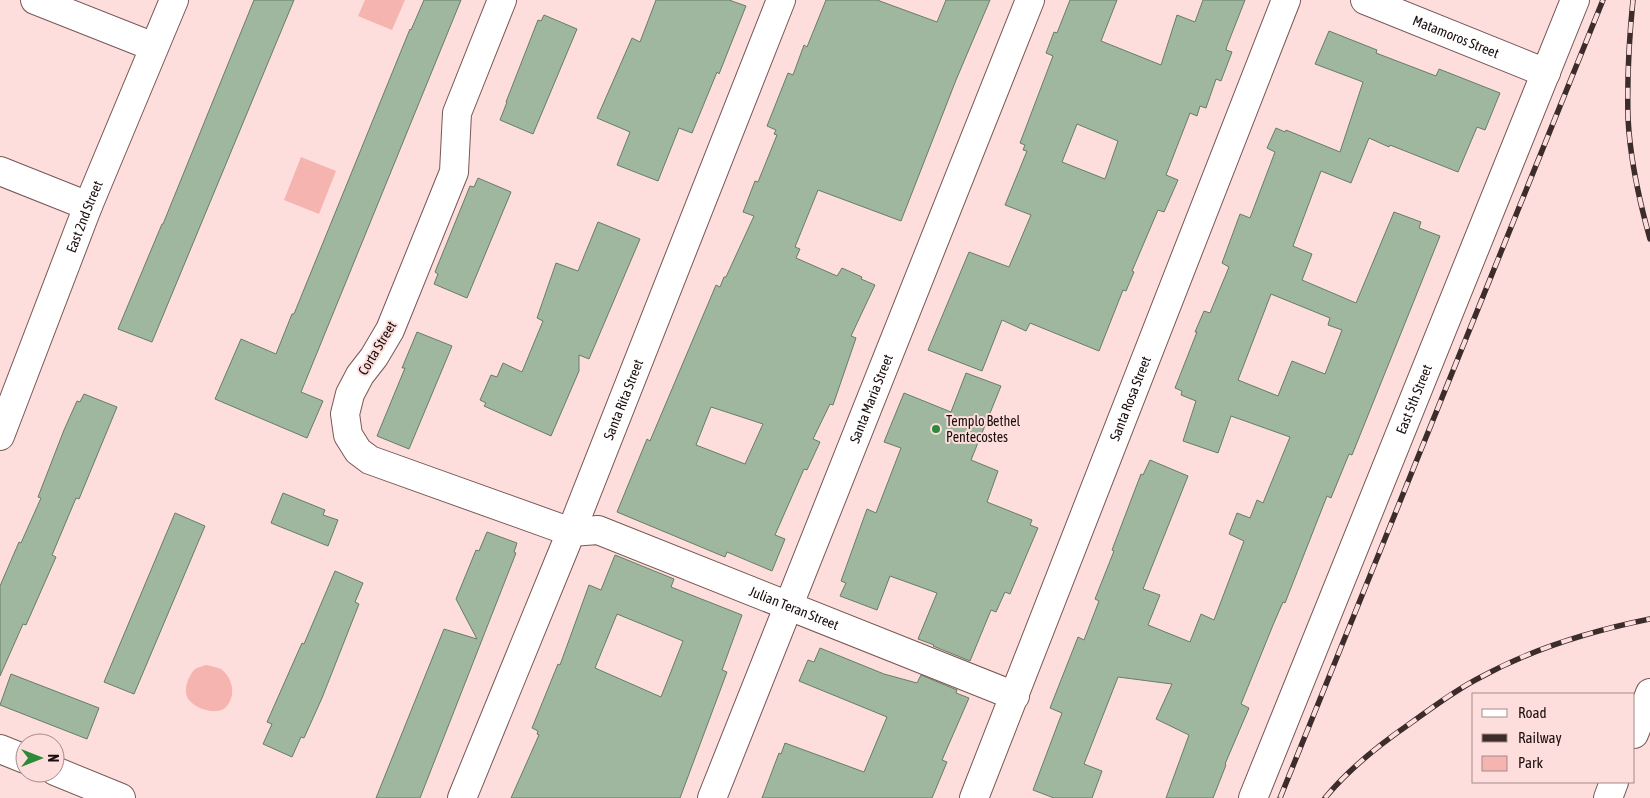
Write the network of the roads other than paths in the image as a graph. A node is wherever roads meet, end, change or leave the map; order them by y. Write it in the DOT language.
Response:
graph roads {
  1 [pos="35,0"];
  2 [pos="174,0"];
  3 [pos="502,0"];
  4 [pos="781,0"];
  5 [pos="1030,0"];
  6 [pos="1286,0"];
  7 [pos="1365,0"];
  8 [pos="1575,0"];
  9 [pos="154,47"];
  10 [pos="1546,73"];
  11 [pos="0,171"];
  12 [pos="88,206"];
  13 [pos="0,436"];
  14 [pos="571,532"];
  15 [pos="789,605"];
  16 [pos="1650,693"];
  17 [pos="1015,696"];
  18 [pos="1635,731"];
  19 [pos="0,749"];
  20 [pos="15,755"];
  21 [pos="65,776"];
  22 [pos="1614,783"];
  23 [pos="121,798"];
  24 [pos="462,798"];
  25 [pos="712,798"];
  26 [pos="974,798"];
  27 [pos="1253,798"];
  28 [pos="1608,798"];
  1 -- 9 [label="street"];
  2 -- 9 [label="street, East 2nd Street"];
  3 -- 14 [label="street, Corta Street"];
  4 -- 14 [label="street, Santa Rita Street"];
  5 -- 15 [label="street, Santa Maria Street"];
  6 -- 17 [label="street, Santa Rosa Street"];
  7 -- 10 [label="street, Matamoros Street"];
  8 -- 10 [label="street, East 5th Street"];
  9 -- 12 [label="street, East 2nd Street"];
  10 -- 27 [label="street, East 5th Street"];
  11 -- 12 [label="street"];
  12 -- 13 [label="street, East 2nd Street"];
  14 -- 15 [label="street, Julian Teran Street"];
  14 -- 24 [label="street, Santa Rita Street"];
  15 -- 17 [label="street, Julian Teran Street"];
  15 -- 25 [label="street, Santa Maria Street"];
  16 -- 18 [label="street"];
  17 -- 26 [label="street, Santa Rosa Street"];
  19 -- 20 [label="street"];
  21 -- 23 [label="street"];
  22 -- 28 [label="street"];
}
